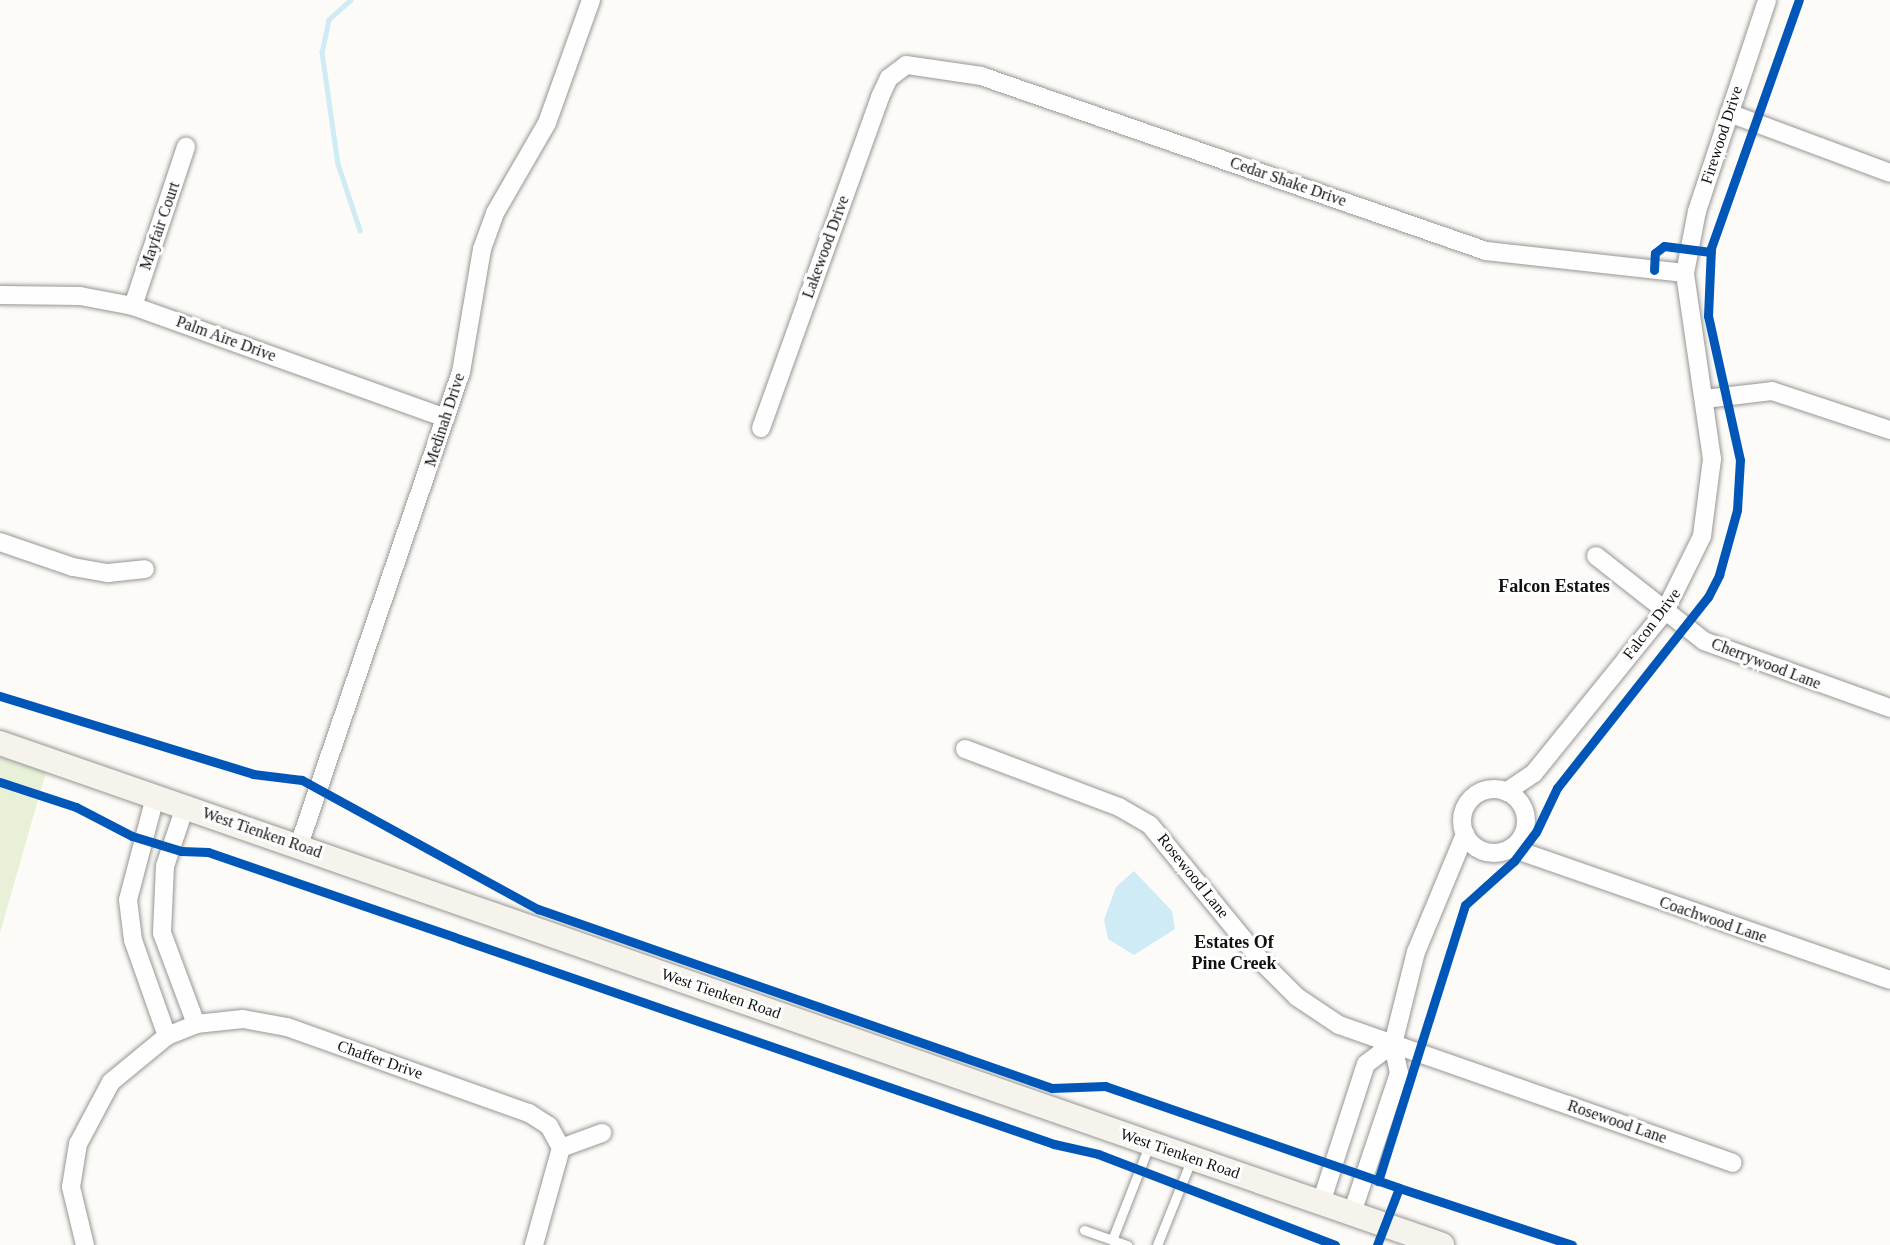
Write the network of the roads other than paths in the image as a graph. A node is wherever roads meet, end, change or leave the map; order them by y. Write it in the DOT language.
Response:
graph roads {
  1 [pos="591,0"];
  2 [pos="1767,0"];
  3 [pos="898,71"];
  4 [pos="1729,113"];
  5 [pos="186,147"];
  6 [pos="1890,173"];
  7 [pos="1685,273"];
  8 [pos="0,296"];
  9 [pos="133,306"];
  10 [pos="1705,399"];
  11 [pos="446,418"];
  12 [pos="761,428"];
  13 [pos="1890,430"];
  14 [pos="0,542"];
  15 [pos="1596,556"];
  16 [pos="144,570"];
  17 [pos="1665,610"];
  18 [pos="1890,708"];
  19 [pos="0,743"];
  20 [pos="965,749"];
  21 [pos="1534,773"];
  22 [pos="1506,792"];
  23 [pos="155,796"];
  24 [pos="185,807"];
  25 [pos="1522,807"];
  26 [pos="1524,831"];
  27 [pos="1464,834"];
  28 [pos="298,845"];
  29 [pos="1511,848"];
  30 [pos="1485,852"];
  31 [pos="1538,856"];
  32 [pos="1450,876"];
  33 [pos="162,933"];
  34 [pos="133,940"];
  35 [pos="1890,980"];
  36 [pos="181,1030"];
  37 [pos="1393,1044"];
  38 [pos="602,1133"];
  39 [pos="1150,1143"];
  40 [pos="561,1148"];
  41 [pos="1192,1158"];
  42 [pos="1733,1163"];
  43 [pos="1321,1203"];
  44 [pos="1352,1214"];
  45 [pos="1084,1230"];
  46 [pos="1112,1240"];
  47 [pos="85,1245"];
  48 [pos="534,1245"];
  49 [pos="1127,1245"];
  50 [pos="1157,1245"];
  51 [pos="1442,1245"];
  1 -- 11 [label="street, Medinah Drive"];
  2 -- 4 [label="street, Firewood Drive"];
  3 -- 7 [label="street, Cedar Shake Drive"];
  3 -- 12 [label="street, Lakewood Drive"];
  4 -- 6 [label="street"];
  4 -- 7 [label="street, Firewood Drive"];
  5 -- 9 [label="street, Mayfair Court"];
  7 -- 10 [label="street, Falcon Drive"];
  8 -- 9 [label="street, Palm Aire Drive"];
  9 -- 11 [label="street, Palm Aire Drive"];
  10 -- 13 [label="street"];
  10 -- 17 [label="street, Falcon Drive"];
  11 -- 28 [label="street, Medinah Drive"];
  14 -- 16 [label="street"];
  15 -- 17 [label="street, Cherrywood Lane"];
  17 -- 18 [label="street, Cherrywood Lane"];
  17 -- 21 [label="street, Falcon Drive"];
  19 -- 23 [label="street, West Tienken Road"];
  20 -- 37 [label="street, Rosewood Lane"];
  21 -- 22 [label="street, Falcon Drive"];
  21 -- 25 [label="street, Falcon Drive"];
  22 -- 25 [label="street"];
  22 -- 27 [label="street"];
  23 -- 24 [label="street, West Tienken Road"];
  23 -- 34 [label="street"];
  24 -- 28 [label="street, West Tienken Road"];
  24 -- 33 [label="street"];
  25 -- 26 [label="street"];
  26 -- 29 [label="street"];
  26 -- 31 [label="street"];
  27 -- 30 [label="street"];
  27 -- 32 [label="street"];
  28 -- 39 [label="street, West Tienken Road"];
  29 -- 30 [label="street"];
  29 -- 31 [label="street, Coachwood Lane"];
  30 -- 32 [label="street"];
  31 -- 35 [label="street, Coachwood Lane"];
  32 -- 37 [label="street"];
  33 -- 34 [label="street"];
  33 -- 36 [label="street"];
  34 -- 36 [label="street"];
  36 -- 40 [label="street, Chaffer Drive"];
  36 -- 47 [label="street"];
  37 -- 42 [label="street, Rosewood Lane"];
  37 -- 43 [label="street"];
  37 -- 44 [label="street"];
  38 -- 40 [label="street"];
  39 -- 41 [label="street, West Tienken Road"];
  39 -- 46 [label="lane"];
  40 -- 48 [label="street"];
  41 -- 43 [label="street, West Tienken Road"];
  41 -- 50 [label="lane"];
  43 -- 44 [label="street, West Tienken Road"];
  44 -- 51 [label="street, West Tienken Road"];
  45 -- 46 [label="lane"];
  46 -- 49 [label="lane"];
}
